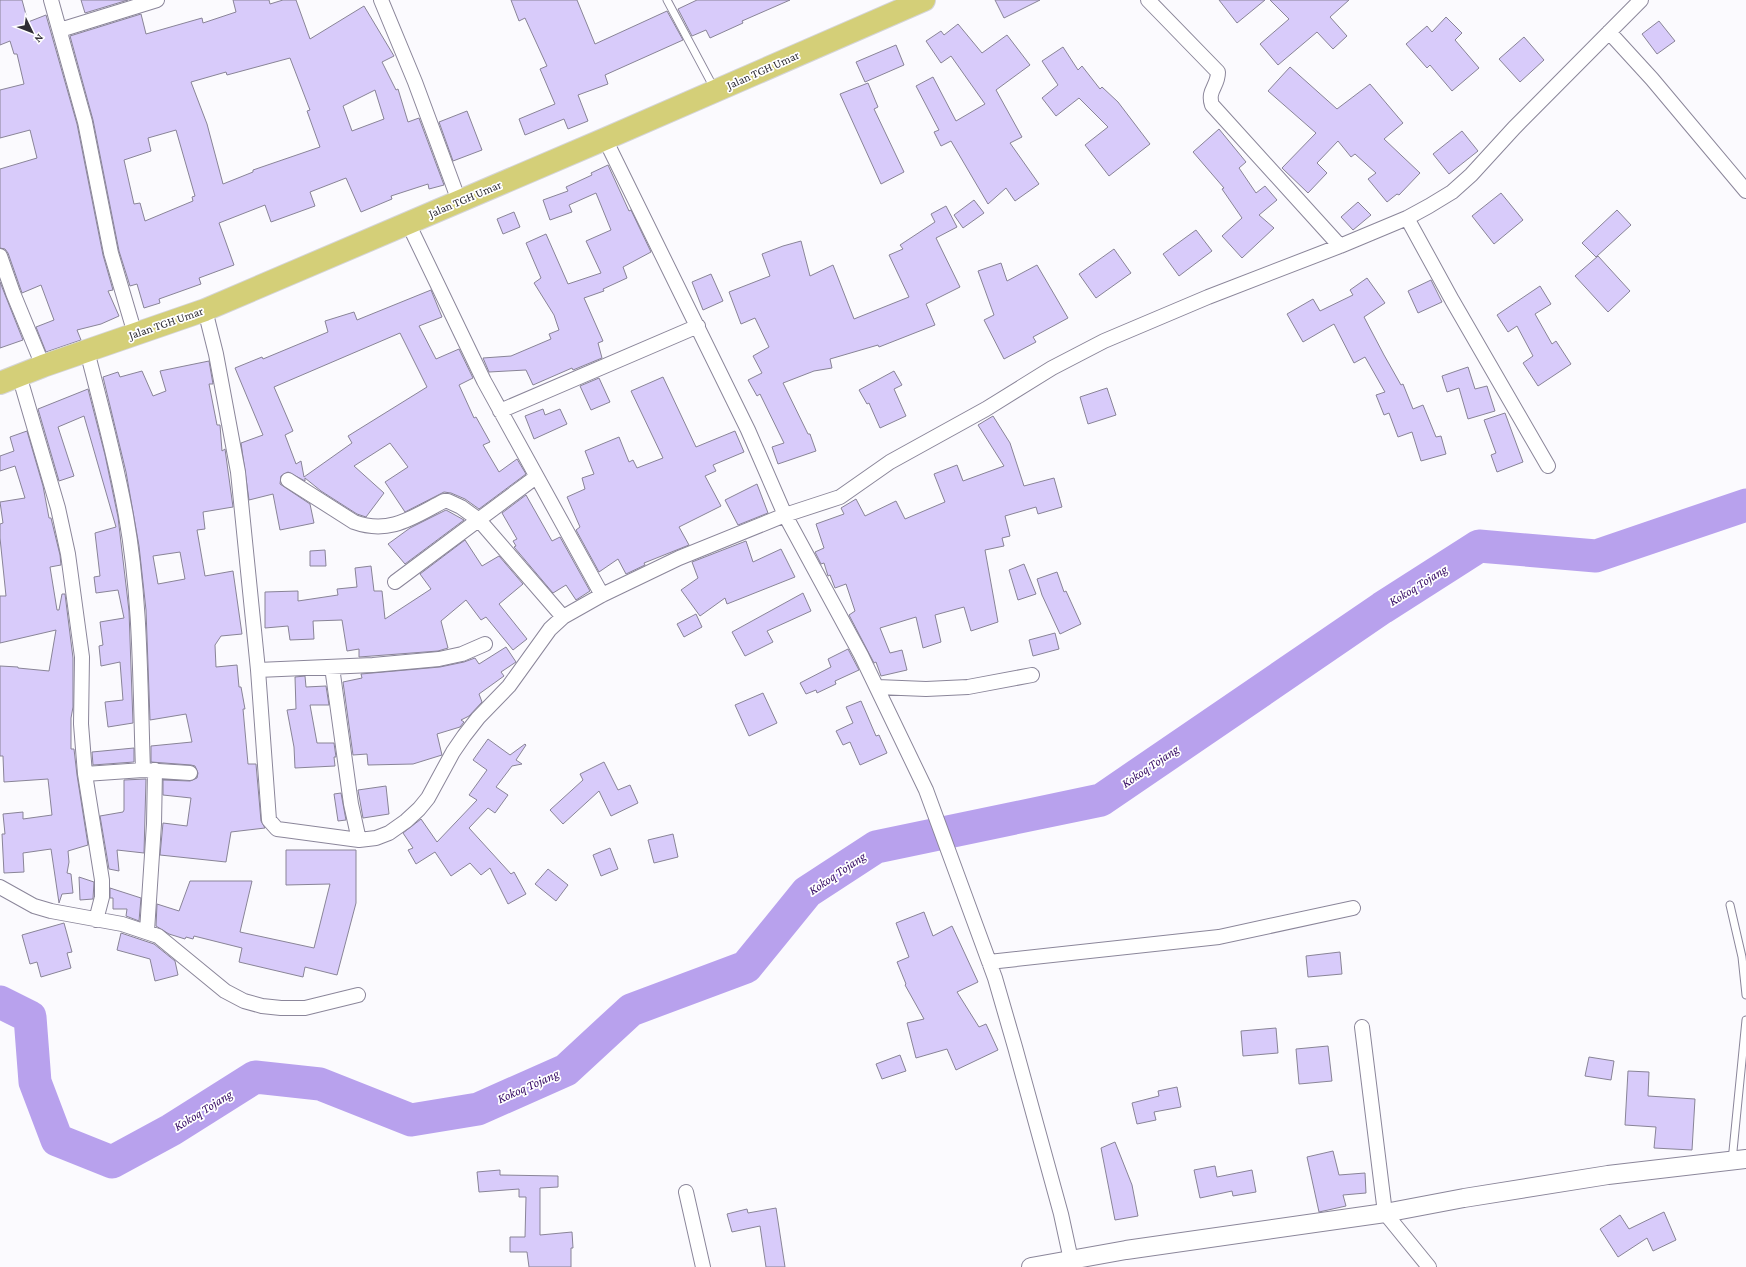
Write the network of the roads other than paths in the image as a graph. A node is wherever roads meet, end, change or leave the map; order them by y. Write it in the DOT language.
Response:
graph roads {
  1 [pos="51,0"];
  2 [pos="158,0"];
  3 [pos="381,0"];
  4 [pos="668,0"];
  5 [pos="1148,0"];
  6 [pos="1641,0"];
  7 [pos="916,2"];
  8 [pos="60,30"];
  9 [pos="1609,32"];
  10 [pos="715,91"];
  11 [pos="605,139"];
  12 [pos="1746,191"];
  13 [pos="459,202"];
  14 [pos="1407,218"];
  15 [pos="408,223"];
  16 [pos="1340,246"];
  17 [pos="0,256"];
  18 [pos="205,310"];
  19 [pos="698,326"];
  20 [pos="135,334"];
  21 [pos="87,351"];
  22 [pos="43,366"];
  23 [pos="10,379"];
  24 [pos="500,411"];
  25 [pos="1548,466"];
  26 [pos="536,477"];
  27 [pos="288,480"];
  28 [pos="785,515"];
  29 [pos="479,520"];
  30 [pos="395,582"];
  31 [pos="602,595"];
  32 [pos="563,617"];
  33 [pos="485,644"];
  34 [pos="332,667"];
  35 [pos="258,670"];
  36 [pos="1032,675"];
  37 [pos="877,687"];
  38 [pos="149,770"];
  39 [pos="190,773"];
  40 [pos="85,774"];
  41 [pos="359,840"];
  42 [pos="0,886"];
  43 [pos="1730,905"];
  44 [pos="1353,908"];
  45 [pos="96,920"];
  46 [pos="147,931"];
  47 [pos="989,962"];
  48 [pos="358,995"];
  49 [pos="1746,995"];
  50 [pos="1746,1020"];
  51 [pos="1362,1026"];
  52 [pos="1739,1160"];
  53 [pos="686,1192"];
  54 [pos="1385,1213"];
  55 [pos="1072,1263"];
  56 [pos="703,1267"];
  57 [pos="1031,1267"];
  58 [pos="1429,1267"];
  1 -- 8 [label="street"];
  2 -- 8 [label="street"];
  3 -- 13 [label="street"];
  4 -- 10 [label="lane"];
  5 -- 16 [label="street"];
  6 -- 9 [label="street"];
  7 -- 10 [label="main road, Jalan TGH Umar"];
  8 -- 20 [label="street"];
  9 -- 12 [label="street"];
  9 -- 14 [label="street"];
  10 -- 11 [label="main road, Jalan TGH Umar"];
  11 -- 13 [label="main road, Jalan TGH Umar"];
  11 -- 19 [label="street"];
  13 -- 15 [label="main road, Jalan TGH Umar"];
  14 -- 16 [label="street"];
  14 -- 25 [label="street"];
  15 -- 18 [label="main road, Jalan TGH Umar"];
  15 -- 24 [label="street"];
  16 -- 28 [label="street"];
  17 -- 22 [label="street"];
  18 -- 20 [label="main road, Jalan TGH Umar"];
  18 -- 35 [label="street"];
  19 -- 24 [label="street"];
  19 -- 28 [label="street"];
  20 -- 21 [label="main road, Jalan TGH Umar"];
  21 -- 22 [label="main road, Jalan TGH Umar"];
  21 -- 38 [label="street"];
  22 -- 23 [label="main road, Jalan TGH Umar"];
  23 -- 40 [label="street"];
  24 -- 26 [label="street"];
  26 -- 29 [label="street"];
  26 -- 31 [label="street"];
  27 -- 29 [label="street"];
  28 -- 31 [label="street"];
  28 -- 37 [label="street"];
  29 -- 30 [label="street"];
  29 -- 32 [label="street"];
  31 -- 32 [label="street"];
  32 -- 41 [label="street"];
  33 -- 34 [label="street"];
  34 -- 35 [label="street"];
  34 -- 41 [label="street"];
  35 -- 41 [label="street"];
  36 -- 37 [label="street"];
  37 -- 47 [label="street"];
  38 -- 39 [label="street"];
  38 -- 40 [label="street"];
  38 -- 46 [label="street"];
  40 -- 45 [label="street"];
  42 -- 45 [label="street"];
  43 -- 49 [label="lane"];
  44 -- 47 [label="street"];
  45 -- 46 [label="street"];
  46 -- 48 [label="street"];
  47 -- 55 [label="street"];
  50 -- 52 [label="lane"];
  51 -- 54 [label="street"];
  52 -- 54 [label="street"];
  53 -- 56 [label="street"];
  54 -- 55 [label="street"];
  54 -- 58 [label="street"];
  55 -- 57 [label="street"];
}
